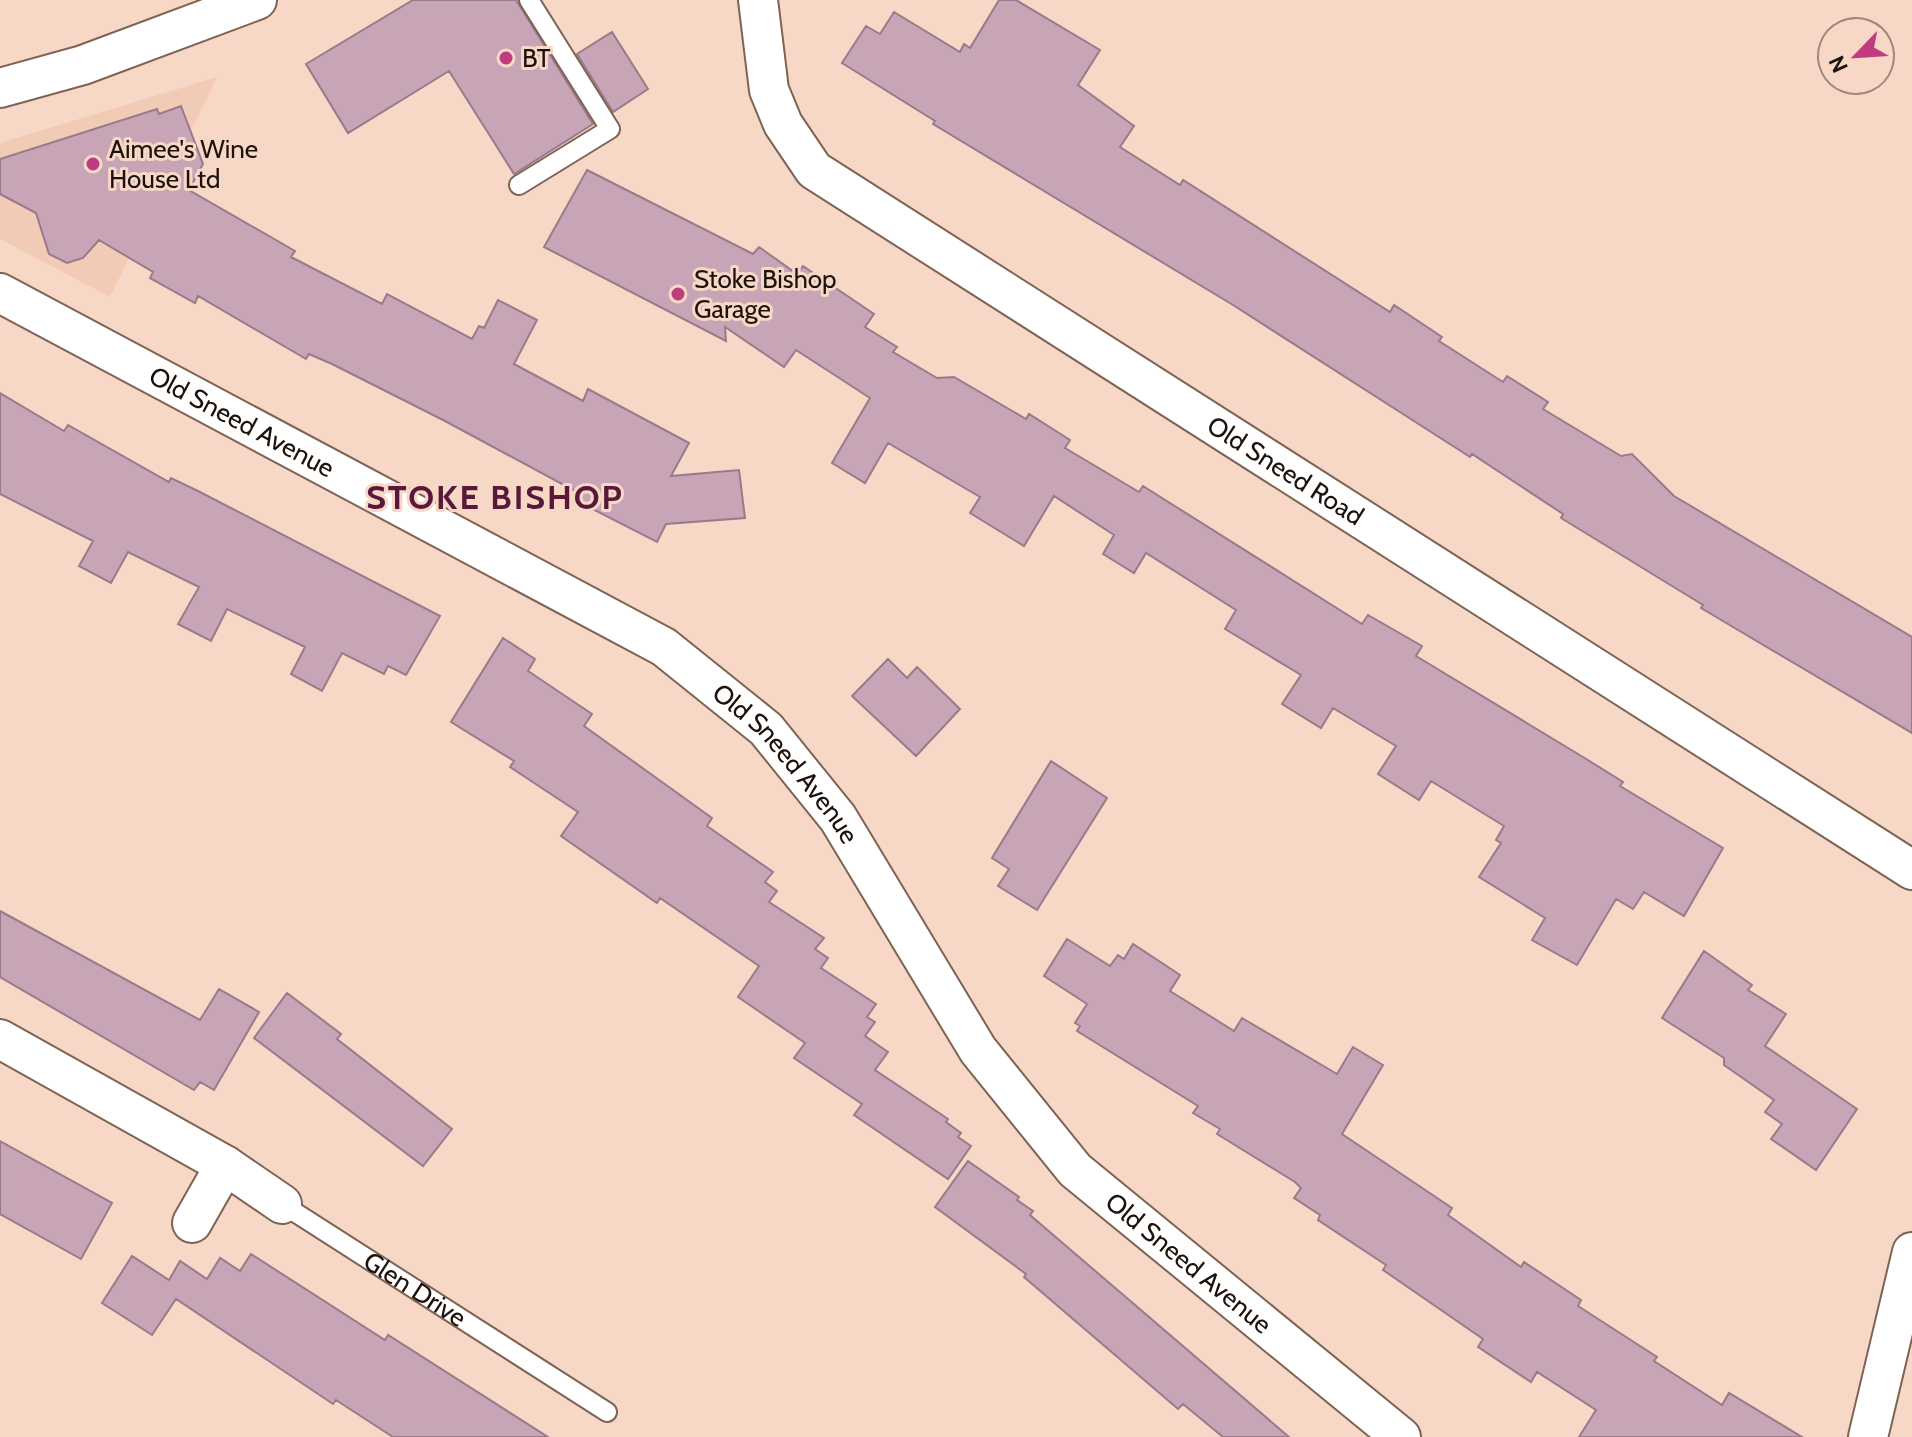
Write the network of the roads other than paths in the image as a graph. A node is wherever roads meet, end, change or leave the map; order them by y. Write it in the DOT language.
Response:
graph roads {
  1 [pos="257,0"];
  2 [pos="529,0"];
  3 [pos="758,0"];
  4 [pos="0,88"];
  5 [pos="519,185"];
  6 [pos="0,293"];
  7 [pos="1912,870"];
  8 [pos="0,1039"];
  9 [pos="225,1165"];
  10 [pos="282,1204"];
  11 [pos="192,1223"];
  12 [pos="1912,1252"];
  13 [pos="607,1412"];
  14 [pos="1401,1437"];
  15 [pos="1868,1437"];
  1 -- 4 [label="street"];
  2 -- 5 [label="lane"];
  3 -- 7 [label="street, Old Sneed Road"];
  6 -- 14 [label="street, Old Sneed Avenue"];
  8 -- 9 [label="street, Glen Drive"];
  9 -- 10 [label="street, Glen Drive"];
  9 -- 11 [label="street"];
  10 -- 13 [label="lane, Glen Drive"];
  12 -- 15 [label="street"];
}
